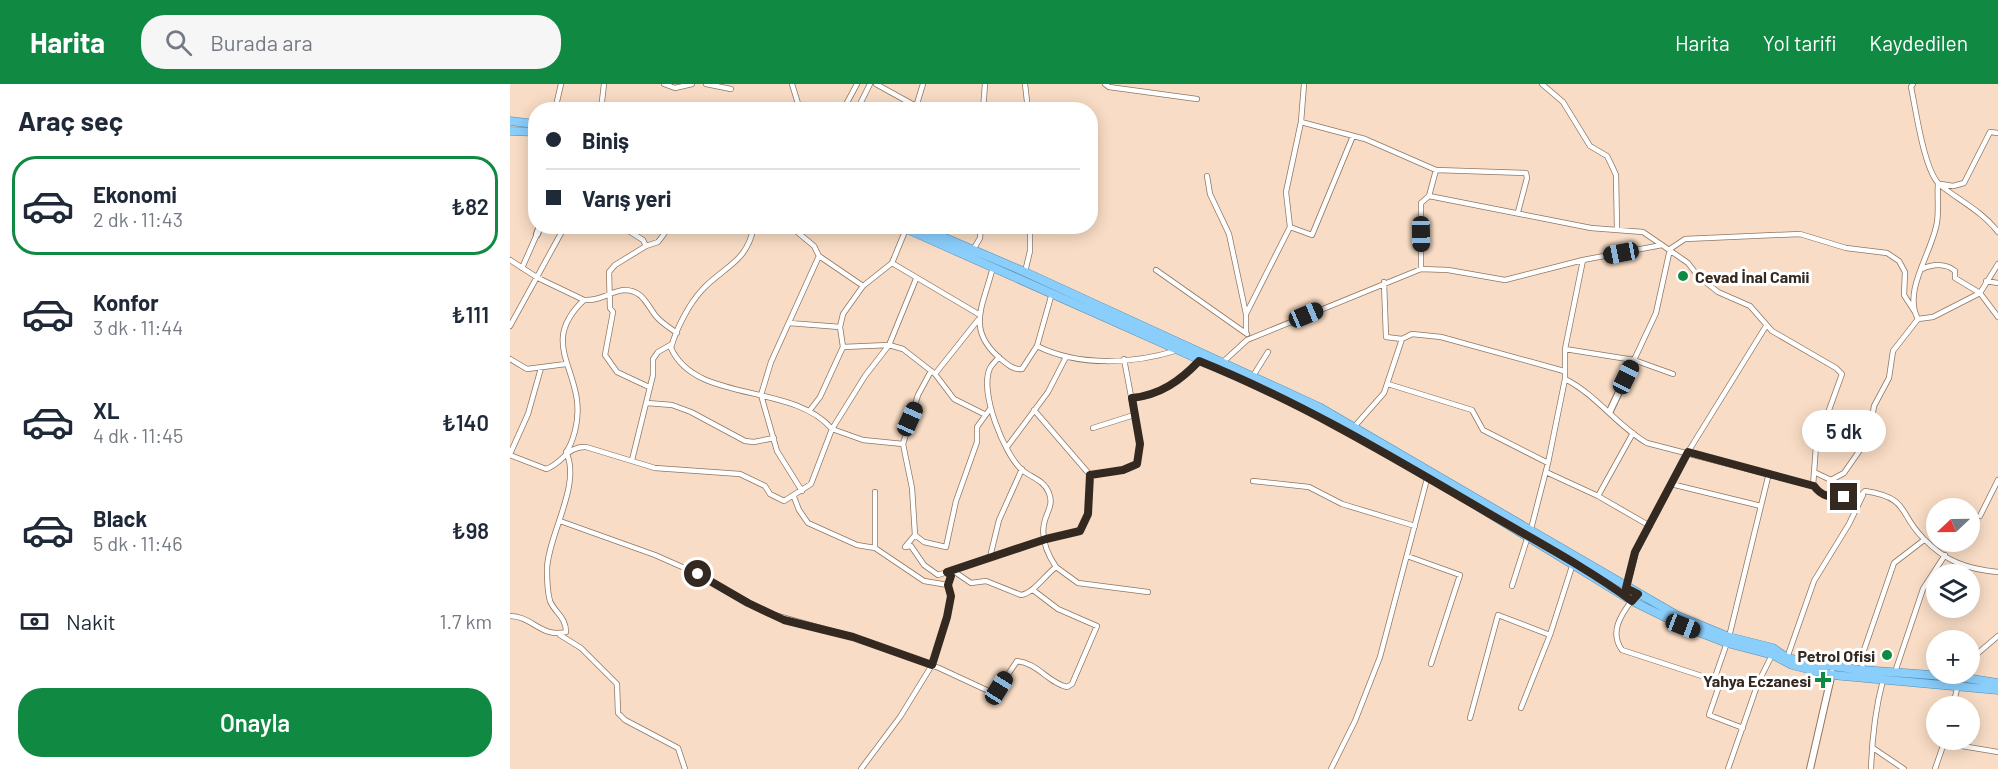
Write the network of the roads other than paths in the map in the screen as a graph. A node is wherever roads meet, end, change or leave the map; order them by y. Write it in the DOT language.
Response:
graph roads {
  1 [pos="561,84"];
  2 [pos="604,84"];
  3 [pos="664,84"];
  4 [pos="692,84"];
  5 [pos="706,84"];
  6 [pos="792,84"];
  7 [pos="857,84"];
  8 [pos="870,84"];
  9 [pos="876,84"];
  10 [pos="923,84"];
  11 [pos="985,84"];
  12 [pos="1025,84"];
  13 [pos="1105,84"];
  14 [pos="1304,84"];
  15 [pos="1542,84"];
  16 [pos="1910,85"];
  17 [pos="731,89"];
  18 [pos="1197,99"];
  19 [pos="557,102"];
  20 [pos="602,102"];
  21 [pos="798,102"];
  22 [pos="847,102"];
  23 [pos="861,102"];
  24 [pos="905,102"];
  25 [pos="917,102"];
  26 [pos="984,102"];
  27 [pos="1027,102"];
  28 [pos="510,121"];
  29 [pos="1301,122"];
  30 [pos="528,123"];
  31 [pos="510,131"];
  32 [pos="528,132"];
  33 [pos="1998,133"];
  34 [pos="1353,136"];
  35 [pos="1436,170"];
  36 [pos="1207,176"];
  37 [pos="1938,184"];
  38 [pos="1429,196"];
  39 [pos="1518,212"];
  40 [pos="1290,227"];
  41 [pos="1617,229"];
  42 [pos="1998,232"];
  43 [pos="537,234"];
  44 [pos="561,234"];
  45 [pos="634,234"];
  46 [pos="664,234"];
  47 [pos="751,234"];
  48 [pos="800,234"];
  49 [pos="902,234"];
  50 [pos="920,234"];
  51 [pos="936,234"];
  52 [pos="980,234"];
  53 [pos="1030,234"];
  54 [pos="1662,245"];
  55 [pos="646,246"];
  56 [pos="1670,249"];
  57 [pos="973,250"];
  58 [pos="819,256"];
  59 [pos="510,260"];
  60 [pos="1584,260"];
  61 [pos="892,263"];
  62 [pos="1998,264"];
  63 [pos="993,267"];
  64 [pos="522,268"];
  65 [pos="1421,268"];
  66 [pos="1922,269"];
  67 [pos="1155,270"];
  68 [pos="1025,272"];
  69 [pos="538,278"];
  70 [pos="916,279"];
  71 [pos="1986,281"];
  72 [pos="1384,282"];
  73 [pos="1998,283"];
  74 [pos="862,286"];
  75 [pos="1052,293"];
  76 [pos="1980,293"];
  77 [pos="609,297"];
  78 [pos="584,300"];
  79 [pos="1915,312"];
  80 [pos="1246,314"];
  81 [pos="979,317"];
  82 [pos="1998,317"];
  83 [pos="1918,318"];
  84 [pos="789,323"];
  85 [pos="510,326"];
  86 [pos="1766,326"];
  87 [pos="840,327"];
  88 [pos="677,333"];
  89 [pos="1246,333"];
  90 [pos="1402,339"];
  91 [pos="1247,340"];
  92 [pos="672,344"];
  93 [pos="889,345"];
  94 [pos="843,346"];
  95 [pos="1037,346"];
  96 [pos="1186,347"];
  97 [pos="1565,349"];
  98 [pos="1178,350"];
  99 [pos="1268,352"];
  100 [pos="999,357"];
  101 [pos="1066,357"];
  102 [pos="1202,358"];
  103 [pos="510,359"];
  104 [pos="1124,359"];
  105 [pos="1634,360"];
  106 [pos="1223,362"];
  107 [pos="566,364"];
  108 [pos="541,368"];
  109 [pos="1564,371"];
  110 [pos="933,373"];
  111 [pos="1673,374"];
  112 [pos="1253,376"];
  113 [pos="1565,379"];
  114 [pos="1388,384"];
  115 [pos="649,387"];
  116 [pos="761,395"];
  117 [pos="1132,398"];
  118 [pos="647,403"];
  119 [pos="990,409"];
  120 [pos="810,410"];
  121 [pos="1034,410"];
  122 [pos="1610,411"];
  123 [pos="984,414"];
  124 [pos="1134,415"];
  125 [pos="1354,427"];
  126 [pos="1093,428"];
  127 [pos="832,429"];
  128 [pos="1633,434"];
  129 [pos="774,438"];
  130 [pos="903,444"];
  131 [pos="1007,447"];
  132 [pos="566,452"];
  133 [pos="1688,452"];
  134 [pos="510,455"];
  135 [pos="632,460"];
  136 [pos="1548,463"];
  137 [pos="1022,470"];
  138 [pos="1546,472"];
  139 [pos="1769,473"];
  140 [pos="1816,473"];
  141 [pos="1430,474"];
  142 [pos="1090,475"];
  143 [pos="1998,480"];
  144 [pos="1252,481"];
  145 [pos="1671,484"];
  146 [pos="1814,486"];
  147 [pos="802,491"];
  148 [pos="1865,491"];
  149 [pos="875,492"];
  150 [pos="1598,496"];
  151 [pos="794,497"];
  152 [pos="1761,506"];
  153 [pos="1980,516"];
  154 [pos="560,521"];
  155 [pos="1415,526"];
  156 [pos="1650,526"];
  157 [pos="1530,532"];
  158 [pos="915,536"];
  159 [pos="1046,539"];
  160 [pos="1924,540"];
  161 [pos="875,548"];
  162 [pos="1945,555"];
  163 [pos="1407,556"];
  164 [pos="990,557"];
  165 [pos="1574,560"];
  166 [pos="1056,567"];
  167 [pos="950,571"];
  168 [pos="1998,572"];
  169 [pos="948,585"];
  170 [pos="1512,586"];
  171 [pos="1626,588"];
  172 [pos="1033,590"];
  173 [pos="1148,592"];
  174 [pos="1638,594"];
  175 [pos="1632,601"];
  176 [pos="510,616"];
  177 [pos="555,635"];
  178 [pos="1550,635"];
  179 [pos="1998,636"];
  180 [pos="1728,640"];
  181 [pos="1773,651"];
  182 [pos="1980,651"];
  183 [pos="1787,658"];
  184 [pos="1431,664"];
  185 [pos="932,665"];
  186 [pos="1862,670"];
  187 [pos="1833,671"];
  188 [pos="1895,672"];
  189 [pos="1884,675"];
  190 [pos="1926,675"];
  191 [pos="1926,677"];
  192 [pos="1714,680"];
  193 [pos="1980,680"];
  194 [pos="1998,682"];
  195 [pos="1979,684"];
  196 [pos="1998,690"];
  197 [pos="1521,708"];
  198 [pos="1470,718"];
  199 [pos="1743,728"];
  200 [pos="1873,748"];
  201 [pos="1980,748"];
  202 [pos="1941,750"];
  203 [pos="1998,752"];
  204 [pos="685,769"];
  205 [pos="861,769"];
  206 [pos="1331,769"];
  207 [pos="1728,769"];
  208 [pos="1810,769"];
  209 [pos="1871,769"];
  210 [pos="1904,769"];
  211 [pos="1935,769"];
  1 -- 19 [label="street"];
  2 -- 20 [label="street"];
  3 -- 4 [label="street"];
  5 -- 17 [label="street"];
  6 -- 21 [label="street"];
  7 -- 22 [label="street"];
  8 -- 23 [label="street"];
  9 -- 24 [label="street"];
  10 -- 25 [label="street"];
  11 -- 26 [label="street"];
  12 -- 27 [label="street"];
  13 -- 18 [label="street"];
  14 -- 29 [label="street"];
  15 -- 41 [label="street"];
  16 -- 37 [label="street"];
  28 -- 30 [label="highway"];
  29 -- 34 [label="street"];
  29 -- 40 [label="street"];
  31 -- 32 [label="highway"];
  33 -- 37 [label="street"];
  34 -- 35 [label="street"];
  34 -- 40 [label="street"];
  35 -- 38 [label="street"];
  35 -- 39 [label="street"];
  36 -- 80 [label="street"];
  37 -- 42 [label="street"];
  37 -- 66 [label="street"];
  38 -- 39 [label="street"];
  38 -- 65 [label="street"];
  39 -- 41 [label="street"];
  40 -- 80 [label="street"];
  41 -- 54 [label="street"];
  43 -- 64 [label="street"];
  44 -- 69 [label="street"];
  45 -- 55 [label="street"];
  46 -- 55 [label="street"];
  47 -- 88 [label="street"];
  48 -- 58 [label="street"];
  49 -- 61 [label="street"];
  50 -- 63 [label="highway"];
  51 -- 57 [label="highway"];
  52 -- 57 [label="street"];
  53 -- 68 [label="street"];
  54 -- 56 [label="street"];
  54 -- 60 [label="street"];
  55 -- 77 [label="street"];
  56 -- 79 [label="street"];
  56 -- 86 [label="street"];
  56 -- 105 [label="street"];
  57 -- 68 [label="highway"];
  58 -- 74 [label="street"];
  58 -- 84 [label="street"];
  59 -- 64 [label="street"];
  60 -- 65 [label="street"];
  60 -- 97 [label="street"];
  61 -- 70 [label="street"];
  61 -- 74 [label="street"];
  62 -- 71 [label="street"];
  63 -- 75 [label="highway"];
  63 -- 81 [label="street"];
  64 -- 69 [label="street"];
  65 -- 72 [label="street"];
  66 -- 76 [label="street"];
  66 -- 79 [label="street"];
  67 -- 89 [label="street"];
  68 -- 96 [label="highway"];
  69 -- 78 [label="street"];
  69 -- 85 [label="street"];
  70 -- 81 [label="street"];
  70 -- 93 [label="street"];
  71 -- 73 [label="street"];
  71 -- 76 [label="street"];
  72 -- 90 [label="street"];
  72 -- 91 [label="street"];
  74 -- 87 [label="street"];
  75 -- 95 [label="street"];
  75 -- 98 [label="highway"];
  76 -- 82 [label="street"];
  76 -- 83 [label="street"];
  77 -- 78 [label="street"];
  77 -- 88 [label="street"];
  77 -- 115 [label="street"];
  78 -- 107 [label="street"];
  79 -- 83 [label="street"];
  80 -- 89 [label="street"];
  81 -- 100 [label="street"];
  81 -- 110 [label="street"];
  83 -- 140 [label="street"];
  84 -- 87 [label="street"];
  84 -- 116 [label="street"];
  86 -- 133 [label="street"];
  86 -- 140 [label="street"];
  87 -- 94 [label="street"];
  88 -- 92 [label="street"];
  89 -- 91 [label="street"];
  90 -- 109 [label="street"];
  90 -- 114 [label="street"];
  91 -- 106 [label="street"];
  92 -- 115 [label="street"];
  92 -- 116 [label="street"];
  93 -- 94 [label="street"];
  93 -- 110 [label="street"];
  93 -- 127 [label="street"];
  94 -- 120 [label="street"];
  95 -- 100 [label="street"];
  95 -- 101 [label="street"];
  96 -- 98 [label="street"];
  96 -- 102 [label="highway"];
  97 -- 105 [label="street"];
  97 -- 109 [label="street"];
  98 -- 102 [label="highway"];
  98 -- 104 [label="street"];
  99 -- 112 [label="street"];
  100 -- 119 [label="street"];
  101 -- 104 [label="street"];
  101 -- 121 [label="street"];
  102 -- 106 [label="highway"];
  102 -- 117 [label="street"];
  102 -- 141 [label="highway"];
  103 -- 108 [label="street"];
  104 -- 117 [label="street"];
  105 -- 111 [label="street"];
  105 -- 122 [label="street"];
  106 -- 112 [label="highway"];
  107 -- 108 [label="street"];
  107 -- 132 [label="street"];
  108 -- 134 [label="street"];
  109 -- 113 [label="street"];
  110 -- 123 [label="street"];
  110 -- 130 [label="street"];
  112 -- 125 [label="highway"];
  113 -- 122 [label="street"];
  113 -- 136 [label="street"];
  114 -- 125 [label="street"];
  114 -- 136 [label="street"];
  115 -- 118 [label="street"];
  116 -- 120 [label="street"];
  116 -- 129 [label="street"];
  117 -- 124 [label="street"];
  118 -- 129 [label="street"];
  118 -- 135 [label="street"];
  119 -- 123 [label="street"];
  119 -- 131 [label="street"];
  120 -- 127 [label="street"];
  121 -- 131 [label="street"];
  121 -- 142 [label="street"];
  122 -- 128 [label="street"];
  123 -- 158 [label="street"];
  124 -- 126 [label="street"];
  124 -- 142 [label="street"];
  125 -- 141 [label="highway"];
  127 -- 130 [label="street"];
  127 -- 147 [label="street"];
  128 -- 133 [label="street"];
  128 -- 150 [label="street"];
  129 -- 147 [label="street"];
  130 -- 158 [label="street"];
  131 -- 137 [label="street"];
  132 -- 134 [label="street"];
  132 -- 135 [label="street"];
  132 -- 154 [label="street"];
  133 -- 139 [label="street"];
  133 -- 145 [label="street"];
  135 -- 151 [label="street"];
  136 -- 138 [label="street"];
  137 -- 159 [label="street"];
  137 -- 164 [label="street"];
  138 -- 150 [label="street"];
  138 -- 157 [label="street"];
  139 -- 146 [label="street"];
  139 -- 152 [label="street"];
  140 -- 146 [label="street"];
  141 -- 155 [label="street"];
  141 -- 157 [label="highway"];
  142 -- 159 [label="street"];
  143 -- 153 [label="street"];
  144 -- 155 [label="street"];
  145 -- 152 [label="street"];
  145 -- 156 [label="street"];
  146 -- 148 [label="street"];
  147 -- 151 [label="street"];
  148 -- 160 [label="street"];
  148 -- 183 [label="street"];
  149 -- 161 [label="street"];
  150 -- 156 [label="street"];
  151 -- 161 [label="street"];
  152 -- 180 [label="street"];
  154 -- 177 [label="street"];
  154 -- 185 [label="street"];
  155 -- 163 [label="street"];
  156 -- 171 [label="street"];
  157 -- 165 [label="highway"];
  157 -- 170 [label="street"];
  158 -- 167 [label="street"];
  159 -- 164 [label="street"];
  159 -- 166 [label="street"];
  160 -- 162 [label="street"];
  160 -- 186 [label="street"];
  161 -- 169 [label="street"];
  162 -- 168 [label="street"];
  162 -- 188 [label="street"];
  163 -- 184 [label="street"];
  163 -- 206 [label="street"];
  164 -- 167 [label="street"];
  165 -- 171 [label="highway"];
  165 -- 175 [label="highway"];
  165 -- 178 [label="street"];
  166 -- 172 [label="street"];
  166 -- 173 [label="street"];
  167 -- 169 [label="street"];
  167 -- 172 [label="street"];
  169 -- 185 [label="street"];
  171 -- 174 [label="highway"];
  172 -- 185 [label="street"];
  174 -- 175 [label="street"];
  174 -- 180 [label="highway"];
  175 -- 180 [label="highway"];
  175 -- 192 [label="street"];
  176 -- 177 [label="street"];
  177 -- 204 [label="street"];
  178 -- 197 [label="street"];
  178 -- 198 [label="street"];
  179 -- 182 [label="street"];
  180 -- 181 [label="highway"];
  180 -- 192 [label="street"];
  181 -- 183 [label="highway"];
  181 -- 187 [label="highway"];
  181 -- 199 [label="street"];
  183 -- 187 [label="highway"];
  185 -- 205 [label="street"];
  186 -- 187 [label="highway"];
  186 -- 189 [label="highway"];
  187 -- 189 [label="highway"];
  187 -- 208 [label="street"];
  188 -- 189 [label="highway"];
  188 -- 190 [label="highway"];
  189 -- 191 [label="highway"];
  189 -- 200 [label="street"];
  192 -- 199 [label="street"];
  193 -- 194 [label="highway"];
  195 -- 196 [label="highway"];
  199 -- 207 [label="street"];
  200 -- 209 [label="street"];
  200 -- 210 [label="street"];
  201 -- 203 [label="street"];
  202 -- 211 [label="street"];
}
